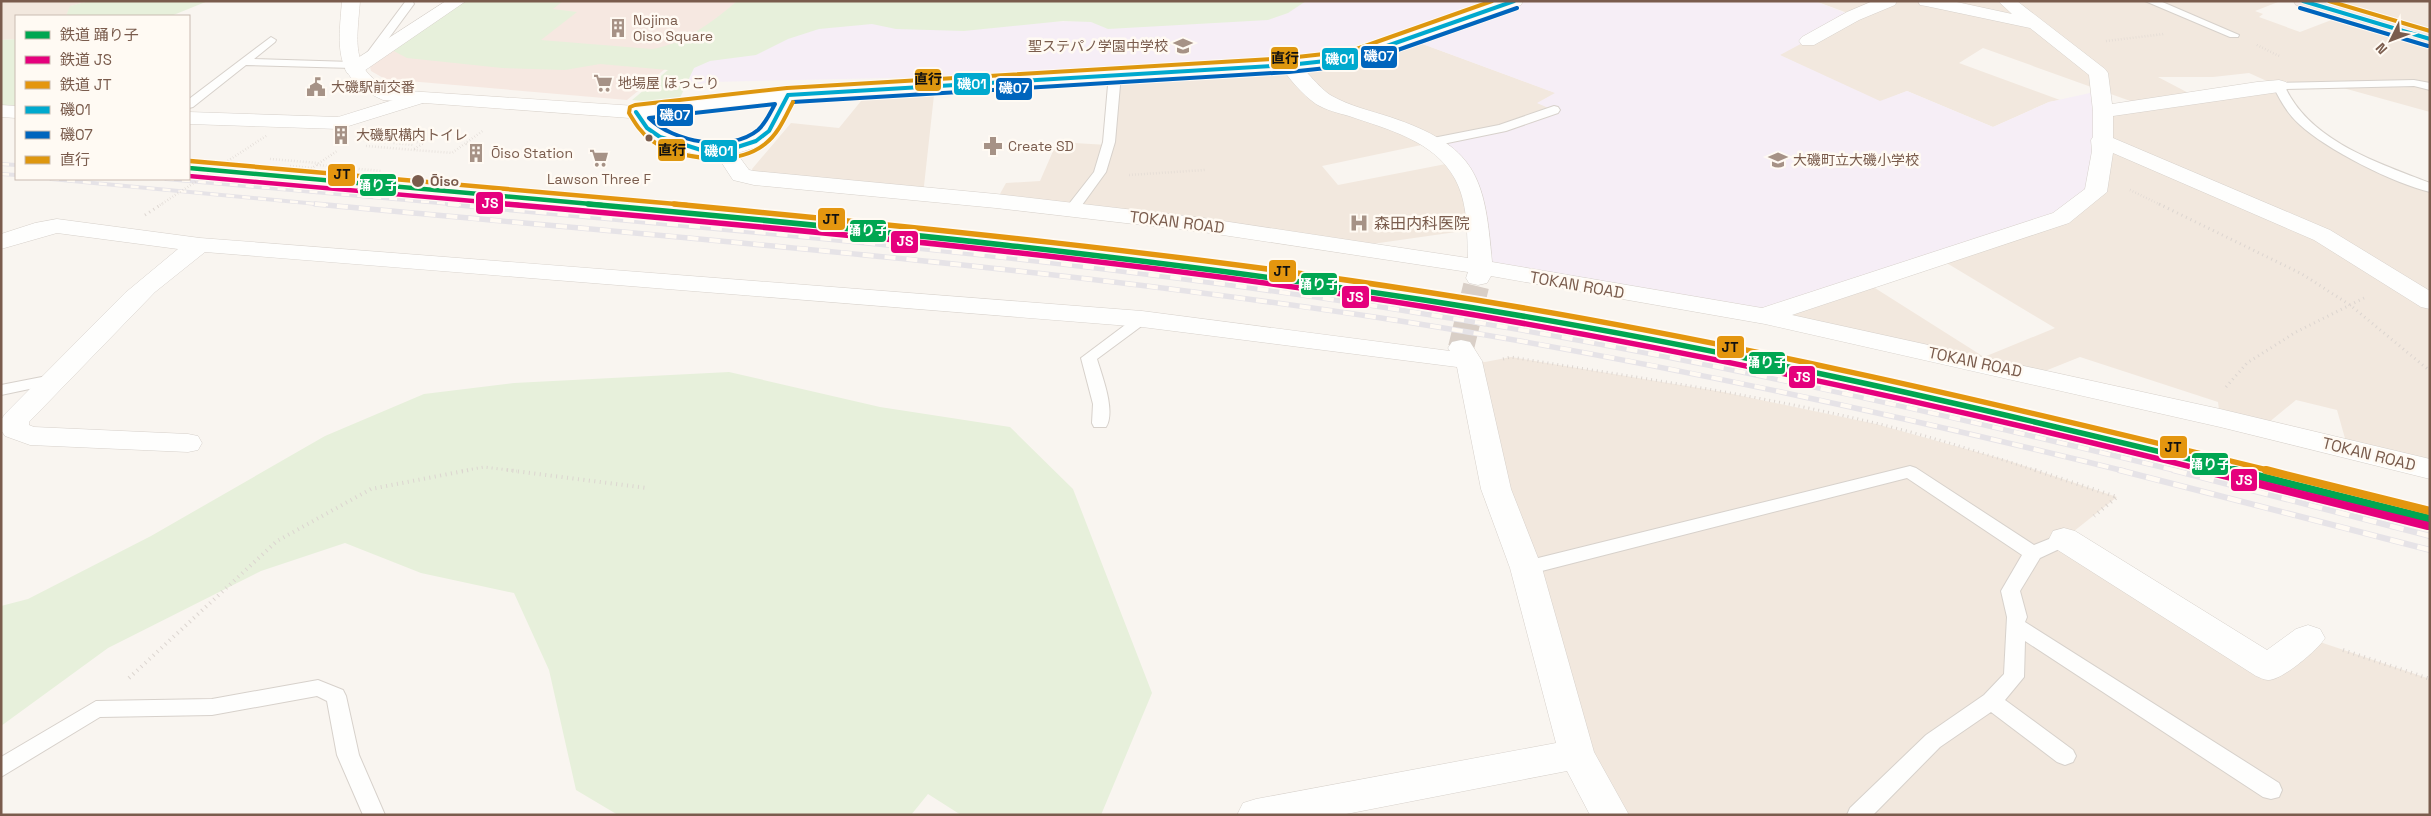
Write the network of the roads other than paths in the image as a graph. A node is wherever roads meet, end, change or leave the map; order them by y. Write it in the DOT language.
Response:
graph roads {
  1 [pos="351,1"];
  2 [pos="458,1"];
  3 [pos="1516,1"];
  4 [pos="1889,1"];
  5 [pos="1926,1"];
  6 [pos="2006,1"];
  7 [pos="2150,1"];
  8 [pos="2302,1"];
  9 [pos="409,4"];
  10 [pos="2036,25"];
  11 [pos="2234,35"];
  12 [pos="2430,39"];
  13 [pos="271,40"];
  14 [pos="1808,41"];
  15 [pos="244,62"];
  16 [pos="358,64"];
  17 [pos="1289,65"];
  18 [pos="1115,74"];
  19 [pos="2279,86"];
  20 [pos="2430,87"];
  21 [pos="788,95"];
  22 [pos="419,98"];
  23 [pos="2101,101"];
  24 [pos="190,104"];
  25 [pos="1554,110"];
  26 [pos="1,111"];
  27 [pos="15,112"];
  28 [pos="636,112"];
  29 [pos="190,118"];
  30 [pos="2102,140"];
  31 [pos="1433,142"];
  32 [pos="725,151"];
  33 [pos="2430,188"];
  34 [pos="1072,209"];
  35 [pos="1,242"];
  36 [pos="200,245"];
  37 [pos="1480,273"];
  38 [pos="2427,300"];
  39 [pos="1764,316"];
  40 [pos="1142,319"];
  41 [pos="52,380"];
  42 [pos="1,390"];
  43 [pos="1100,423"];
  44 [pos="188,443"];
  45 [pos="2430,470"];
  46 [pos="2064,539"];
  47 [pos="2033,553"];
  48 [pos="1526,568"];
  49 [pos="2014,626"];
  50 [pos="2308,638"];
  51 [pos="1991,701"];
  52 [pos="1577,754"];
  53 [pos="2065,756"];
  54 [pos="1,768"];
  55 [pos="2270,790"];
  56 [pos="374,815"];
  57 [pos="1256,815"];
  58 [pos="1610,815"];
  59 [pos="1858,815"];
  1 -- 16 [label="street"];
  2 -- 16 [label="street"];
  3 -- 17 [label="street"];
  4 -- 14 [label="street"];
  5 -- 10 [label="street"];
  6 -- 10 [label="street"];
  7 -- 11 [label="lane"];
  8 -- 12 [label="highway"];
  9 -- 16 [label="lane"];
  10 -- 23 [label="street"];
  13 -- 15 [label="lane"];
  15 -- 16 [label="lane"];
  15 -- 24 [label="lane"];
  16 -- 22 [label="street"];
  17 -- 18 [label="street"];
  17 -- 31 [label="street"];
  18 -- 21 [label="street"];
  18 -- 34 [label="lane"];
  19 -- 20 [label="lane"];
  19 -- 23 [label="street"];
  19 -- 33 [label="lane"];
  21 -- 28 [label="street"];
  21 -- 32 [label="street"];
  22 -- 28 [label="street"];
  22 -- 29 [label="street"];
  23 -- 30 [label="street"];
  25 -- 31 [label="lane"];
  26 -- 27 [label="street"];
  28 -- 32 [label="street"];
  30 -- 38 [label="street"];
  30 -- 39 [label="street"];
  31 -- 37 [label="street"];
  32 -- 34 [label="street, TOKAN ROAD"];
  34 -- 37 [label="street, TOKAN ROAD"];
  35 -- 36 [label="street"];
  36 -- 40 [label="street"];
  36 -- 41 [label="street"];
  37 -- 39 [label="street, TOKAN ROAD"];
  39 -- 45 [label="street, TOKAN ROAD"];
  40 -- 43 [label="lane"];
  40 -- 48 [label="street"];
  41 -- 42 [label="lane"];
  41 -- 44 [label="street"];
  46 -- 47 [label="lane"];
  46 -- 50 [label="street"];
  47 -- 48 [label="lane"];
  47 -- 49 [label="lane"];
  48 -- 52 [label="street"];
  49 -- 51 [label="lane"];
  49 -- 55 [label="lane"];
  51 -- 53 [label="lane"];
  51 -- 59 [label="lane"];
  52 -- 57 [label="street"];
  52 -- 58 [label="street"];
  54 -- 56 [label="lane"];
}
